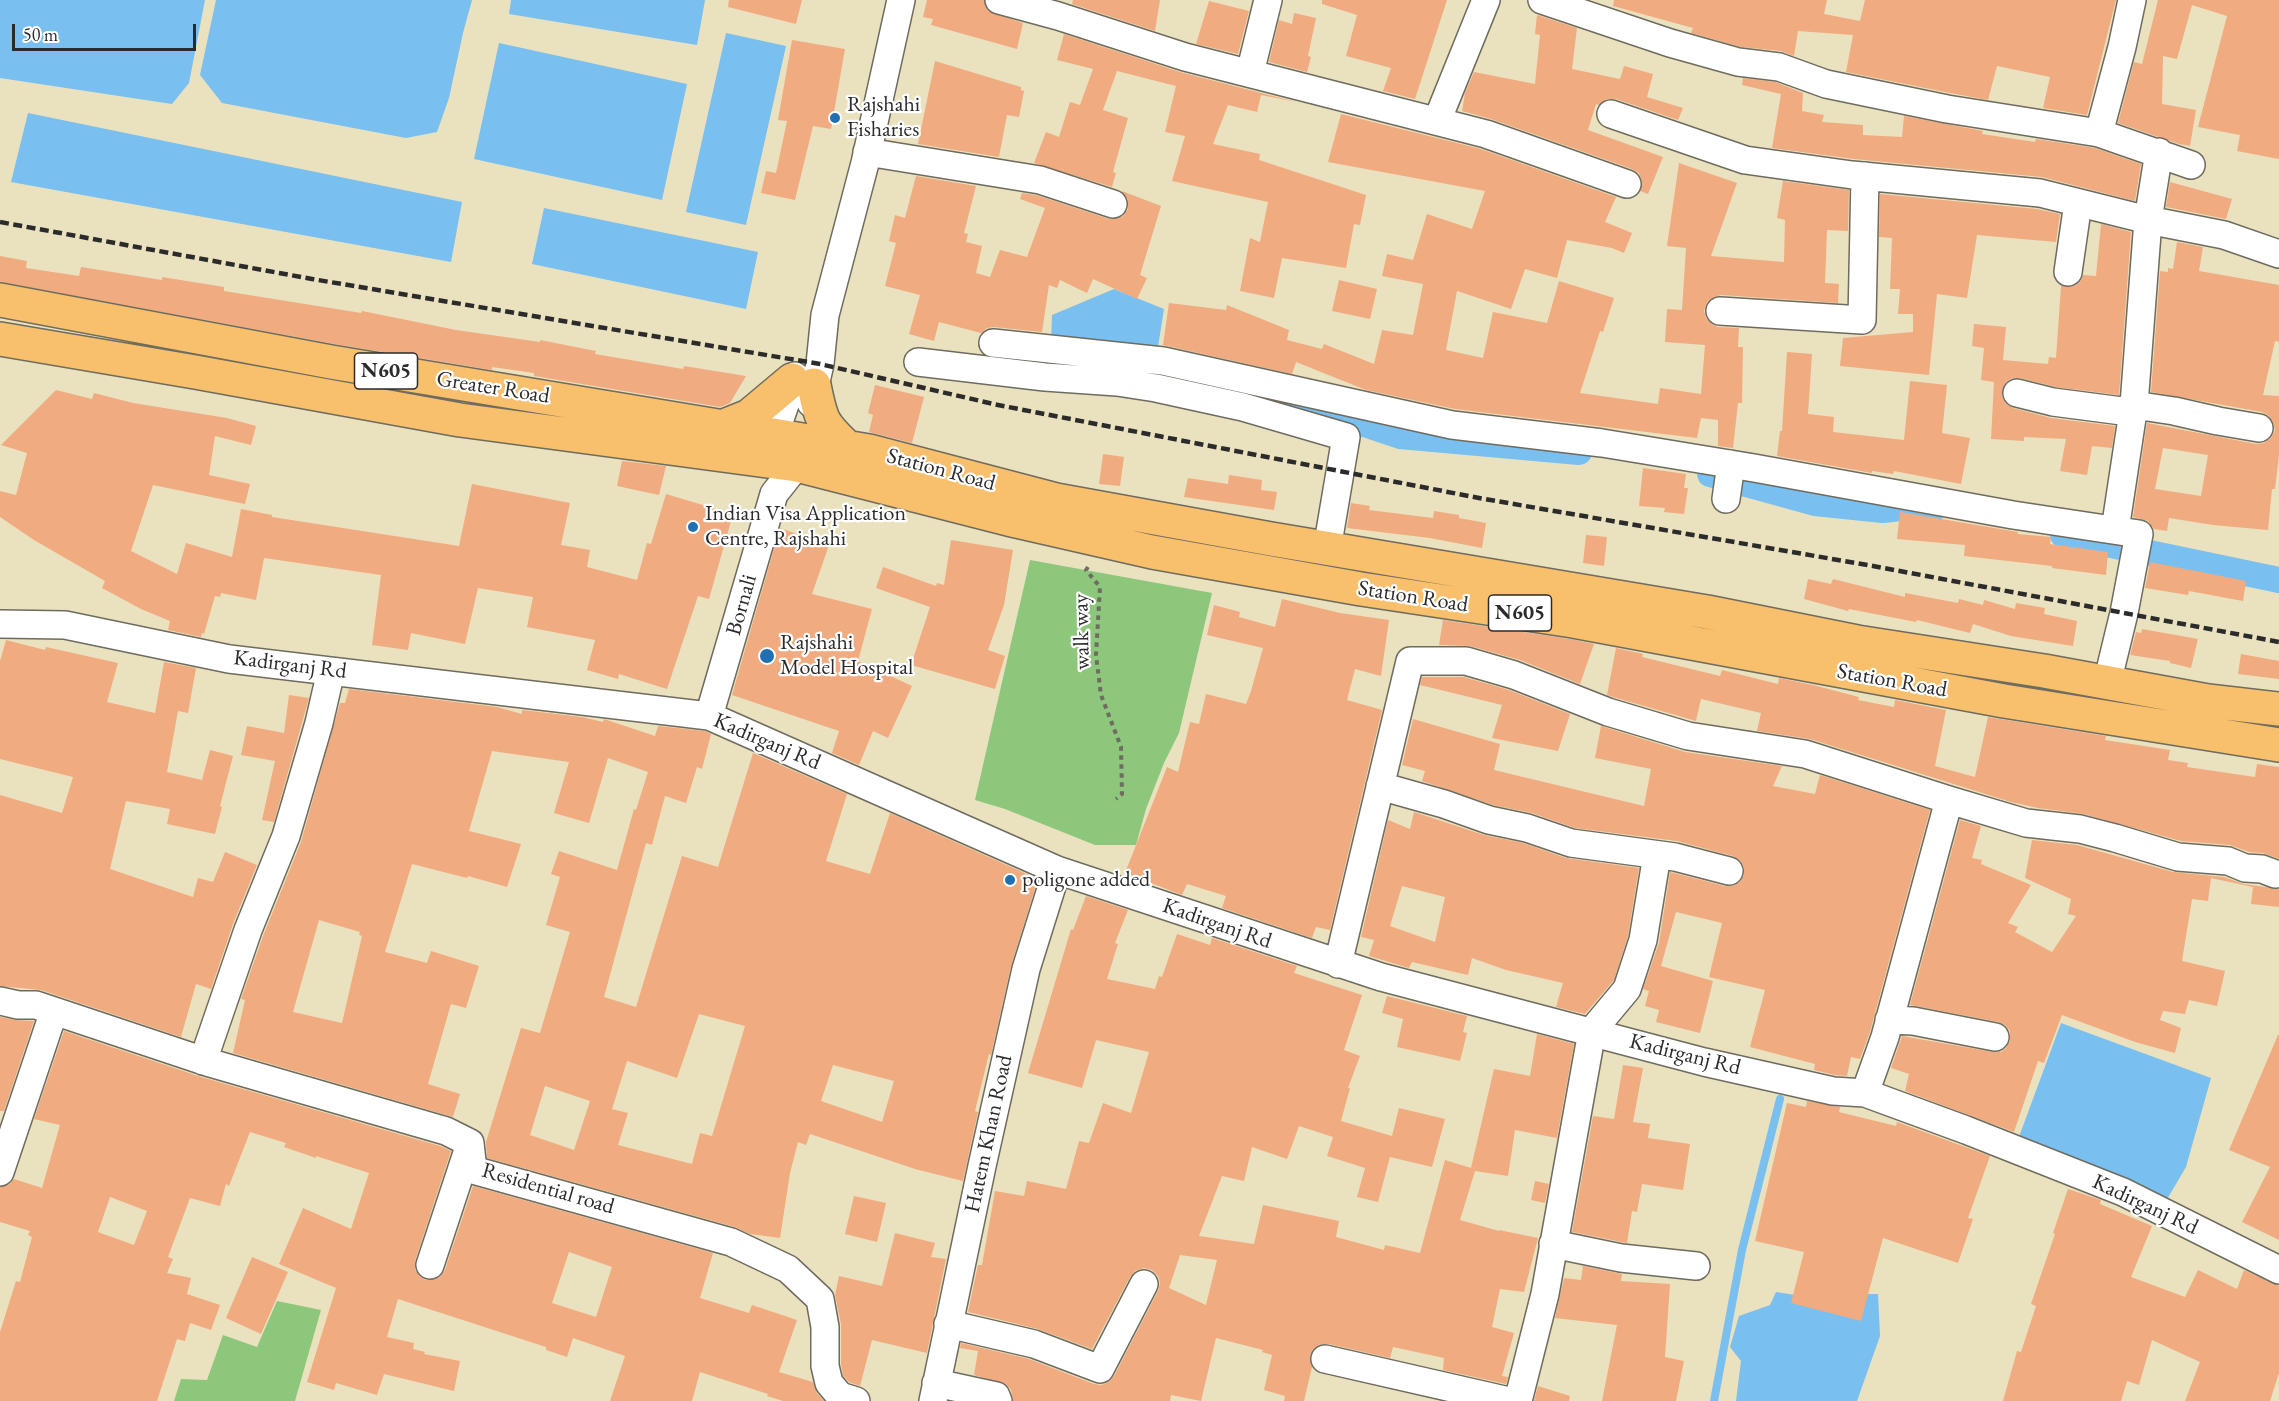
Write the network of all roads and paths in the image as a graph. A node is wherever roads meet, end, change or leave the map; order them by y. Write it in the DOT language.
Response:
graph roads {
  1 [pos="901,0"];
  2 [pos="999,0"];
  3 [pos="1268,0"];
  4 [pos="1486,0"];
  5 [pos="1542,0"];
  6 [pos="2132,0"];
  7 [pos="1250,73"];
  8 [pos="1611,114"];
  9 [pos="1437,120"];
  10 [pos="2099,133"];
  11 [pos="867,152"];
  12 [pos="2160,152"];
  13 [pos="2191,165"];
  14 [pos="1865,176"];
  15 [pos="1627,184"];
  16 [pos="2078,202"];
  17 [pos="1113,204"];
  18 [pos="2148,220"];
  19 [pos="2279,254"];
  20 [pos="2068,272"];
  21 [pos="0,300"];
  22 [pos="1720,311"];
  23 [pos="0,339"];
  24 [pos="993,343"];
  25 [pos="1163,361"];
  26 [pos="918,362"];
  27 [pos="1251,381"];
  28 [pos="803,383"];
  29 [pos="1156,388"];
  30 [pos="2017,393"];
  31 [pos="2134,405"];
  32 [pos="1243,407"];
  33 [pos="724,426"];
  34 [pos="2259,428"];
  35 [pos="847,447"];
  36 [pos="785,450"];
  37 [pos="1731,464"];
  38 [pos="1726,499"];
  39 [pos="2115,530"];
  40 [pos="1106,541"];
  41 [pos="1327,549"];
  42 [pos="0,624"];
  43 [pos="1793,629"];
  44 [pos="1788,662"];
  45 [pos="331,671"];
  46 [pos="2107,683"];
  47 [pos="2279,709"];
  48 [pos="710,716"];
  49 [pos="2279,745"];
  50 [pos="1380,786"];
  51 [pos="1116,799"];
  52 [pos="1949,800"];
  53 [pos="1657,855"];
  54 [pos="1057,870"];
  55 [pos="1729,871"];
  56 [pos="2275,874"];
  57 [pos="1338,964"];
  58 [pos="0,1001"];
  59 [pos="54,1011"];
  60 [pos="1889,1020"];
  61 [pos="1592,1031"];
  62 [pos="1995,1037"];
  63 [pos="202,1061"];
  64 [pos="1865,1093"];
  65 [pos="470,1143"];
  66 [pos="0,1172"];
  67 [pos="1554,1244"];
  68 [pos="430,1265"];
  69 [pos="1696,1266"];
  70 [pos="2279,1270"];
  71 [pos="1144,1284"];
  72 [pos="948,1324"];
  73 [pos="1325,1359"];
  74 [pos="934,1392"];
  75 [pos="855,1401"];
  76 [pos="998,1401"];
  77 [pos="1509,1401"];
  78 [pos="1518,1401"];
  1 -- 11 [label="street"];
  2 -- 7 [label="street"];
  3 -- 7 [label="street"];
  4 -- 9 [label="street"];
  5 -- 10 [label="street"];
  6 -- 10 [label="street"];
  7 -- 9 [label="street"];
  8 -- 14 [label="street"];
  9 -- 15 [label="street"];
  10 -- 12 [label="street"];
  11 -- 17 [label="street"];
  11 -- 28 [label="street"];
  12 -- 13 [label="street"];
  12 -- 18 [label="street"];
  14 -- 16 [label="street"];
  14 -- 22 [label="street"];
  16 -- 18 [label="street"];
  16 -- 20 [label="street"];
  18 -- 19 [label="street"];
  18 -- 31 [label="street"];
  21 -- 33 [label="highway, Greater Road / N605"];
  23 -- 36 [label="highway, Greater Road / N605"];
  24 -- 25 [label="street"];
  25 -- 27 [label="street"];
  25 -- 29 [label="street"];
  26 -- 29 [label="street"];
  27 -- 32 [label="street"];
  27 -- 37 [label="street"];
  28 -- 33 [label="highway"];
  28 -- 35 [label="highway"];
  28 -- 36 [label="street"];
  29 -- 32 [label="street"];
  30 -- 31 [label="street"];
  31 -- 34 [label="street"];
  31 -- 39 [label="street"];
  32 -- 41 [label="street"];
  33 -- 36 [label="highway, Greater Road / N605"];
  35 -- 36 [label="highway, Station Road / N605"];
  35 -- 41 [label="highway, Station Road / N605"];
  36 -- 40 [label="highway, Station Road / N605"];
  36 -- 48 [label="street, Bornali"];
  37 -- 38 [label="street"];
  37 -- 39 [label="street"];
  39 -- 46 [label="street"];
  40 -- 44 [label="highway, Station Road / N605"];
  40 -- 51 [label="path, walk way"];
  41 -- 43 [label="highway, Station Road / N605"];
  42 -- 45 [label="street, Kadirganj Rd"];
  43 -- 44 [label="highway"];
  43 -- 46 [label="highway, Station Road / N605"];
  44 -- 49 [label="highway, Station Road / N605"];
  45 -- 48 [label="street, Kadirganj Rd"];
  45 -- 63 [label="street"];
  46 -- 47 [label="highway, Station Road / N605"];
  48 -- 54 [label="street, Kadirganj Rd"];
  50 -- 52 [label="street"];
  50 -- 53 [label="street"];
  50 -- 57 [label="street"];
  52 -- 56 [label="street"];
  52 -- 60 [label="street"];
  53 -- 55 [label="street"];
  53 -- 61 [label="street"];
  54 -- 57 [label="street, Kadirganj Rd"];
  54 -- 72 [label="street, Hatem Khan Road"];
  57 -- 61 [label="street, Kadirganj Rd"];
  58 -- 59 [label="street, Residential road"];
  59 -- 63 [label="street, Residential road"];
  59 -- 66 [label="street"];
  60 -- 62 [label="street"];
  60 -- 64 [label="street"];
  61 -- 64 [label="street, Kadirganj Rd"];
  61 -- 67 [label="street"];
  63 -- 65 [label="street, Residential road"];
  64 -- 70 [label="street, Kadirganj Rd"];
  65 -- 68 [label="street"];
  65 -- 75 [label="street, Residential road"];
  67 -- 69 [label="street"];
  67 -- 78 [label="street"];
  71 -- 72 [label="street"];
  72 -- 74 [label="street, Hatem Khan Road"];
  73 -- 77 [label="street"];
  74 -- 76 [label="street"];
}
